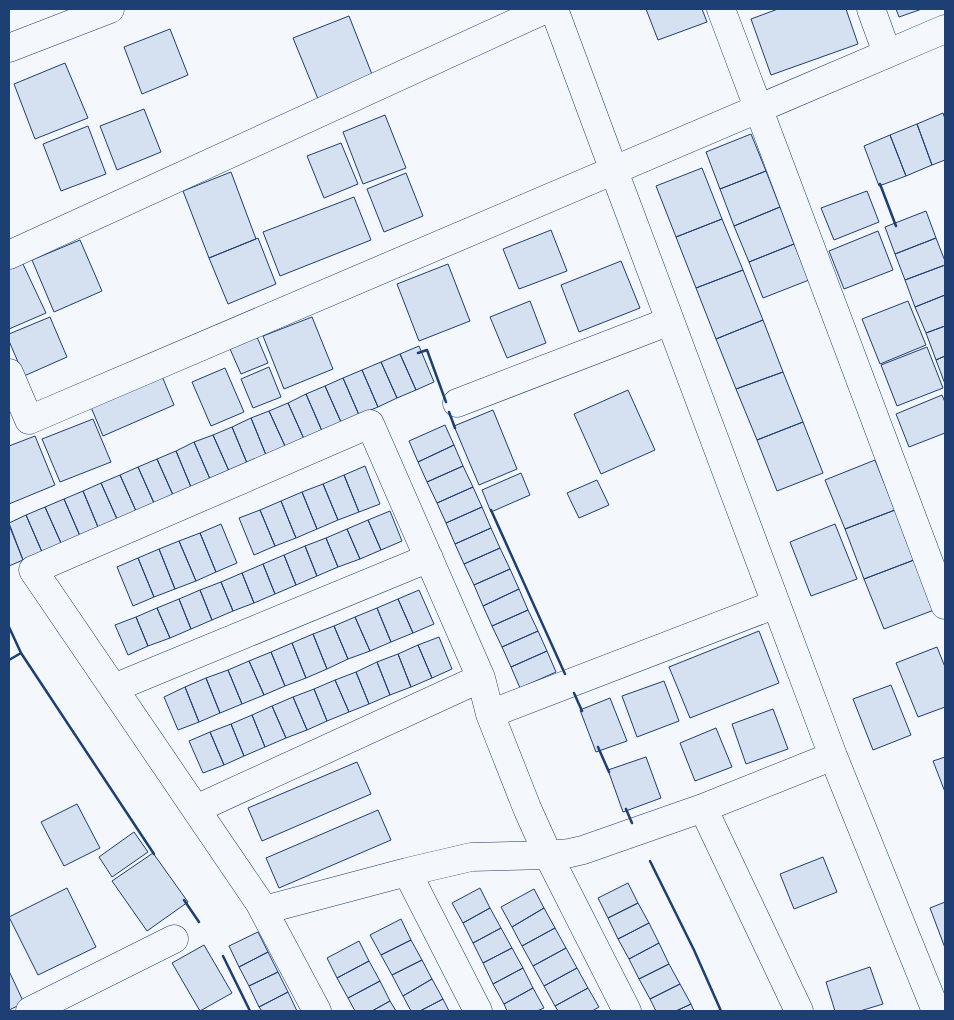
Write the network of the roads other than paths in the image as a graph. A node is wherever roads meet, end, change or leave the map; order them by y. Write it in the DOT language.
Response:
graph roads {
  1 [pos="110,9"];
  2 [pos="546,9"];
  3 [pos="554,9"];
  4 [pos="721,9"];
  5 [pos="871,9"];
  6 [pos="945,29"];
  7 [pos="9,48"];
  8 [pos="887,53"];
  9 [pos="758,109"];
  10 [pos="614,171"];
  11 [pos="9,255"];
  12 [pos="670,321"];
  13 [pos="9,373"];
  14 [pos="457,404"];
  15 [pos="429,558"];
  16 [pos="776,604"];
  17 [pos="945,605"];
  18 [pos="481,678"];
  19 [pos="114,688"];
  20 [pos="490,714"];
  21 [pos="833,756"];
  22 [pos="703,808"];
  23 [pos="196,809"];
  24 [pos="548,855"];
  25 [pos="407,872"];
  26 [pos="264,910"];
  27 [pos="174,939"];
  28 [pos="30,1011"];
  29 [pos="317,1011"];
  30 [pos="478,1011"];
  31 [pos="627,1011"];
  32 [pos="799,1011"];
  33 [pos="936,1011"];
  1 -- 7 [label="street"];
  2 -- 11 [label="street"];
  3 -- 10 [label="street"];
  4 -- 9 [label="street"];
  5 -- 8 [label="street"];
  6 -- 8 [label="street"];
  8 -- 9 [label="street"];
  9 -- 10 [label="street"];
  9 -- 17 [label="street"];
  10 -- 12 [label="street"];
  10 -- 13 [label="street"];
  12 -- 14 [label="street"];
  12 -- 16 [label="street"];
  15 -- 18 [label="street"];
  15 -- 19 [label="street"];
  15 -- 19 [label="street"];
  16 -- 20 [label="street"];
  16 -- 21 [label="street"];
  18 -- 20 [label="street"];
  18 -- 23 [label="street"];
  19 -- 23 [label="street"];
  20 -- 24 [label="street"];
  21 -- 22 [label="street"];
  21 -- 33 [label="street"];
  22 -- 24 [label="street"];
  22 -- 32 [label="street"];
  23 -- 26 [label="street"];
  24 -- 25 [label="street"];
  24 -- 31 [label="street"];
  25 -- 26 [label="street"];
  25 -- 30 [label="street"];
  26 -- 29 [label="street"];
  27 -- 28 [label="street"];
}
